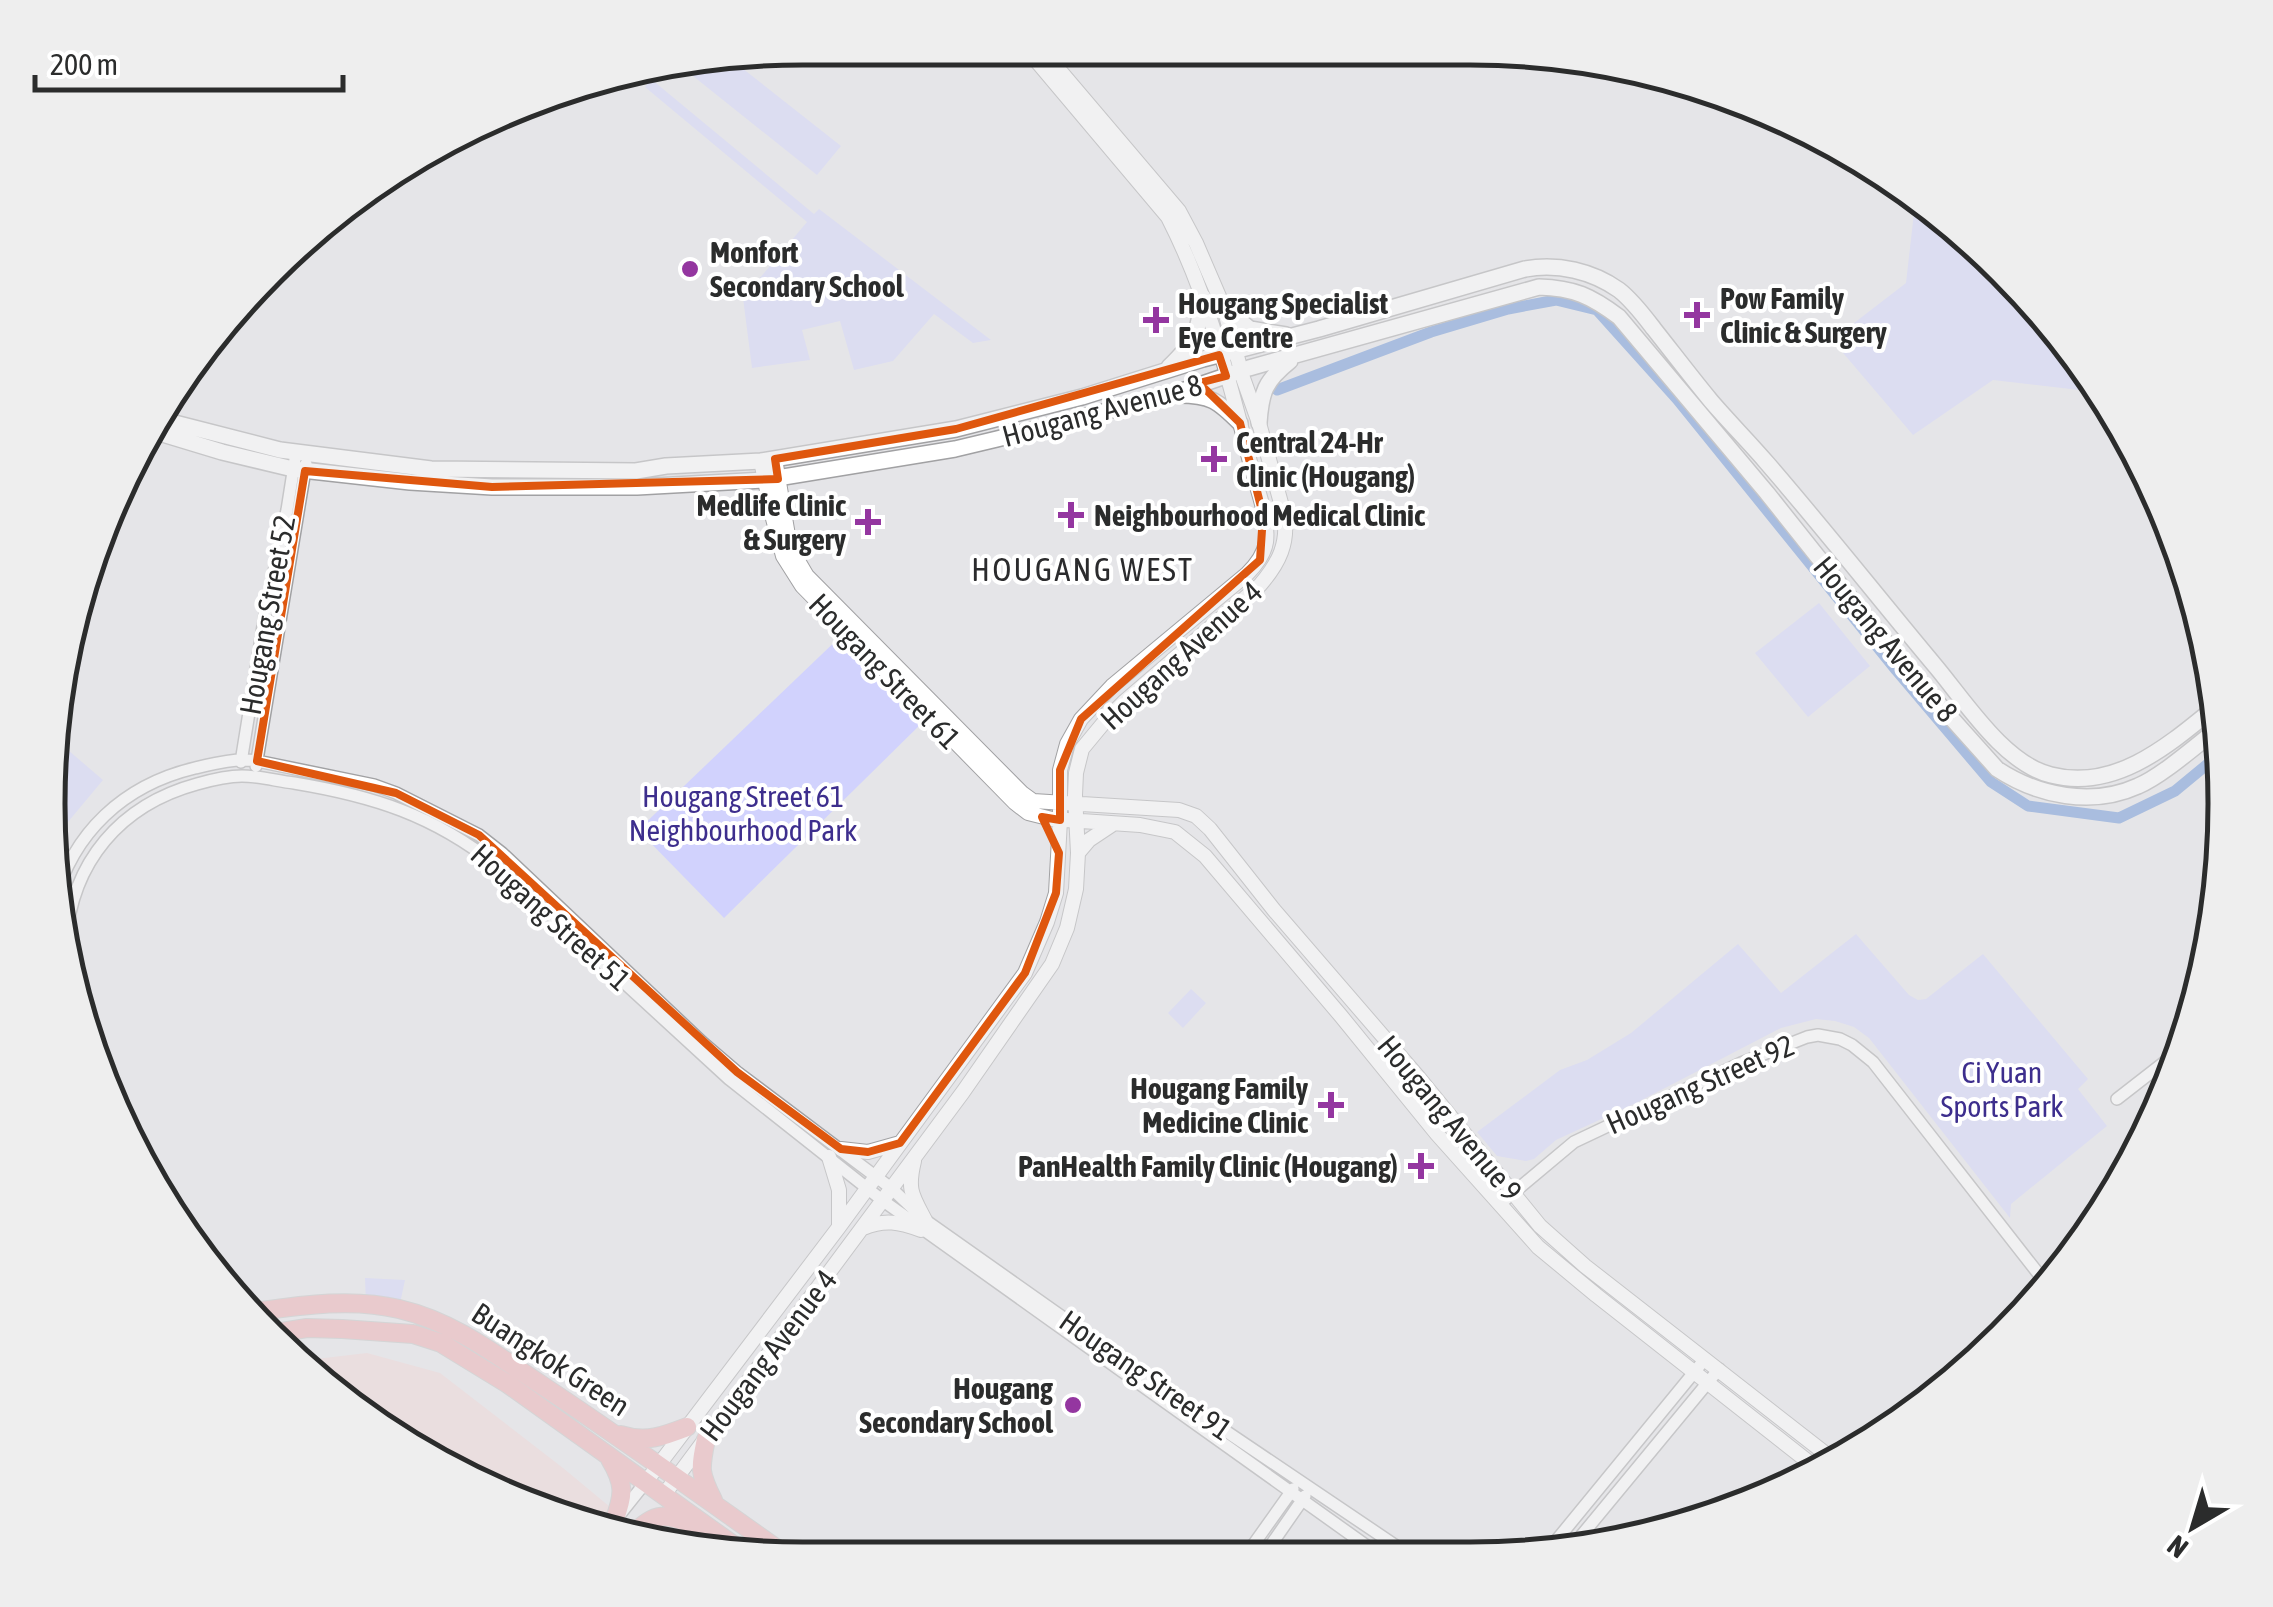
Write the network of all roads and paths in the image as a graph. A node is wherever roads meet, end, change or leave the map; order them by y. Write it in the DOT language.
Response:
graph roads {
  1 [pos="1041,65"];
  2 [pos="1054,65"];
  3 [pos="1096,123"];
  4 [pos="1202,297"];
  5 [pos="1224,308"];
  6 [pos="1290,336"];
  7 [pos="1228,353"];
  8 [pos="1297,356"];
  9 [pos="1162,373"];
  10 [pos="1233,373"];
  11 [pos="1170,395"];
  12 [pos="171,422"];
  13 [pos="1240,423"];
  14 [pos="1259,423"];
  15 [pos="164,434"];
  16 [pos="768,460"];
  17 [pos="300,462"];
  18 [pos="772,479"];
  19 [pos="1781,480"];
  20 [pos="1767,493"];
  21 [pos="1874,592"];
  22 [pos="1858,608"];
  23 [pos="2203,717"];
  24 [pos="2205,738"];
  25 [pos="241,759"];
  26 [pos="257,761"];
  27 [pos="238,776"];
  28 [pos="255,777"];
  29 [pos="1059,778"];
  30 [pos="1076,780"];
  31 [pos="1067,804"];
  32 [pos="1102,806"];
  33 [pos="1030,807"];
  34 [pos="1068,821"];
  35 [pos="1114,824"];
  36 [pos="1059,853"];
  37 [pos="1078,853"];
  38 [pos="68,864"];
  39 [pos="72,906"];
  40 [pos="2159,1066"];
  41 [pos="2118,1099"];
  42 [pos="900,1143"];
  43 [pos="835,1153"];
  44 [pos="916,1156"];
  45 [pos="871,1182"];
  46 [pos="1514,1192"];
  47 [pos="886,1194"];
  48 [pos="1500,1204"];
  49 [pos="923,1225"];
  50 [pos="839,1227"];
  51 [pos="862,1228"];
  52 [pos="2038,1274"];
  53 [pos="267,1311"];
  54 [pos="287,1331"];
  55 [pos="1705,1359"];
  56 [pos="1719,1369"];
  57 [pos="1694,1373"];
  58 [pos="1708,1384"];
  59 [pos="687,1427"];
  60 [pos="612,1431"];
  61 [pos="706,1439"];
  62 [pos="1823,1452"];
  63 [pos="610,1459"];
  64 [pos="1806,1460"];
  65 [pos="658,1464"];
  66 [pos="677,1476"];
  67 [pos="644,1482"];
  68 [pos="1304,1485"];
  69 [pos="1290,1493"];
  70 [pos="663,1496"];
  71 [pos="1301,1501"];
  72 [pos="716,1505"];
  73 [pos="613,1517"];
  74 [pos="617,1518"];
  75 [pos="641,1524"];
  76 [pos="643,1524"];
  77 [pos="1371,1529"];
  78 [pos="1584,1533"];
  79 [pos="718,1534"];
  80 [pos="723,1537"];
  81 [pos="1560,1537"];
  82 [pos="765,1540"];
  83 [pos="1255,1542"];
  84 [pos="1273,1542"];
  85 [pos="1361,1542"];
  86 [pos="1363,1542"];
  87 [pos="1390,1542"];
  1 -- 3 [label="street, Hougang Avenue 4"];
  2 -- 3 [label="street, Hougang Avenue 4"];
  3 -- 4 [label="street, Hougang Avenue 4"];
  3 -- 5 [label="street, Hougang Avenue 4"];
  4 -- 7 [label="street, Hougang Avenue 4"];
  4 -- 9 [label="main road"];
  5 -- 6 [label="main road"];
  5 -- 7 [label="street, Hougang Avenue 4"];
  6 -- 7 [label="main road, Hougang Avenue 8"];
  6 -- 19 [label="main road, Hougang Avenue 8"];
  7 -- 9 [label="main road, Hougang Avenue 8"];
  7 -- 10 [label="street, Hougang Avenue 4"];
  8 -- 10 [label="main road, Hougang Avenue 8"];
  8 -- 14 [label="main road"];
  8 -- 20 [label="main road, Hougang Avenue 8"];
  9 -- 16 [label="main road, Hougang Avenue 8"];
  10 -- 11 [label="main road, Hougang Avenue 8"];
  10 -- 13 [label="street, Hougang Avenue 4"];
  10 -- 14 [label="street, Hougang Avenue 4"];
  11 -- 13 [label="main road"];
  11 -- 18 [label="main road, Hougang Avenue 8"];
  12 -- 17 [label="main road, Hougang Avenue 8"];
  13 -- 29 [label="street, Hougang Avenue 4"];
  14 -- 30 [label="street, Hougang Avenue 4"];
  15 -- 17 [label="main road, Hougang Avenue 8"];
  16 -- 17 [label="main road, Hougang Avenue 8"];
  16 -- 18 [label="street, Hougang Street 61"];
  17 -- 18 [label="main road, Hougang Avenue 8"];
  17 -- 25 [label="street, Hougang Street 52"];
  17 -- 26 [label="street, Hougang Street 52"];
  18 -- 33 [label="street, Hougang Street 61"];
  19 -- 20 [label="main road"];
  19 -- 21 [label="main road, Hougang Avenue 8"];
  20 -- 22 [label="main road, Hougang Avenue 8"];
  21 -- 22 [label="main road"];
  21 -- 23 [label="main road, Hougang Avenue 8"];
  22 -- 24 [label="main road, Hougang Avenue 8"];
  25 -- 26 [label="street, Hougang Street 51"];
  25 -- 27 [label="street, Hougang Street 52"];
  25 -- 38 [label="street, Hougang Street 51"];
  26 -- 28 [label="street, Hougang Street 52"];
  26 -- 43 [label="street, Hougang Street 51"];
  27 -- 28 [label="street, Hougang Street 51"];
  27 -- 39 [label="street, Hougang Street 51"];
  28 -- 43 [label="street, Hougang Street 51"];
  29 -- 31 [label="street, Hougang Avenue 4"];
  29 -- 33 [label="street"];
  30 -- 31 [label="street, Hougang Avenue 4"];
  30 -- 32 [label="street"];
  31 -- 32 [label="street, Hougang Avenue 9"];
  31 -- 33 [label="street"];
  31 -- 34 [label="street, Hougang Avenue 4"];
  32 -- 46 [label="street, Hougang Avenue 9"];
  33 -- 34 [label="street"];
  33 -- 36 [label="street, Hougang Street 61"];
  34 -- 35 [label="street, Hougang Avenue 9"];
  34 -- 36 [label="street, Hougang Avenue 4"];
  34 -- 37 [label="street, Hougang Avenue 4"];
  35 -- 37 [label="street"];
  35 -- 48 [label="street, Hougang Avenue 9"];
  36 -- 42 [label="street, Hougang Avenue 4"];
  37 -- 44 [label="street, Hougang Avenue 4"];
  40 -- 41 [label="street"];
  42 -- 43 [label="street"];
  42 -- 45 [label="street, Hougang Avenue 4"];
  43 -- 45 [label="street, Hougang Street 51"];
  43 -- 50 [label="street"];
  44 -- 47 [label="street, Hougang Avenue 4"];
  44 -- 49 [label="street"];
  45 -- 47 [label="street, Hougang Street 51"];
  45 -- 50 [label="street, Hougang Avenue 4"];
  46 -- 48 [label="street, Hougang Street 92"];
  46 -- 52 [label="street, Hougang Street 92"];
  46 -- 55 [label="street, Hougang Avenue 9"];
  47 -- 49 [label="street, Hougang Street 91"];
  47 -- 51 [label="street, Hougang Avenue 4"];
  48 -- 57 [label="street, Hougang Avenue 9"];
  49 -- 51 [label="street"];
  49 -- 68 [label="street, Hougang Street 91"];
  49 -- 69 [label="street, Hougang Street 91"];
  50 -- 59 [label="street, Hougang Avenue 4"];
  51 -- 61 [label="street, Hougang Avenue 4"];
  53 -- 60 [label="main road, Buangkok Green"];
  54 -- 63 [label="main road, Buangkok Green"];
  55 -- 56 [label="street, Hougang Avenue 9"];
  55 -- 57 [label="street"];
  56 -- 58 [label="street"];
  56 -- 62 [label="street, Hougang Avenue 9"];
  57 -- 58 [label="street, Hougang Avenue 9"];
  57 -- 81 [label="street"];
  58 -- 64 [label="street, Hougang Avenue 9"];
  58 -- 78 [label="street"];
  59 -- 60 [label="main road"];
  59 -- 65 [label="street, Hougang Avenue 4"];
  60 -- 65 [label="main road, Buangkok Green"];
  61 -- 66 [label="street, Hougang Avenue 4"];
  61 -- 72 [label="main road"];
  63 -- 67 [label="main road, Buangkok Green"];
  63 -- 73 [label="main road"];
  65 -- 66 [label="main road, Buangkok Green"];
  65 -- 67 [label="street, Hougang Avenue 4"];
  66 -- 70 [label="street, Hougang Avenue 4"];
  66 -- 72 [label="main road, Buangkok Green"];
  67 -- 70 [label="main road, Buangkok Green"];
  67 -- 74 [label="street"];
  68 -- 69 [label="street"];
  68 -- 71 [label="street"];
  68 -- 77 [label="street, Hougang Street 91"];
  69 -- 71 [label="street, Hougang Street 91"];
  69 -- 83 [label="street"];
  70 -- 75 [label="street"];
  70 -- 79 [label="main road, Buangkok Green"];
  71 -- 84 [label="street"];
  71 -- 85 [label="street, Hougang Street 91"];
  72 -- 82 [label="main road, Buangkok Green"];
  76 -- 79 [label="main road"];
  77 -- 86 [label="street"];
  77 -- 87 [label="street, Hougang Street 91"];
  79 -- 80 [label="main road, Buangkok Green"];
}
